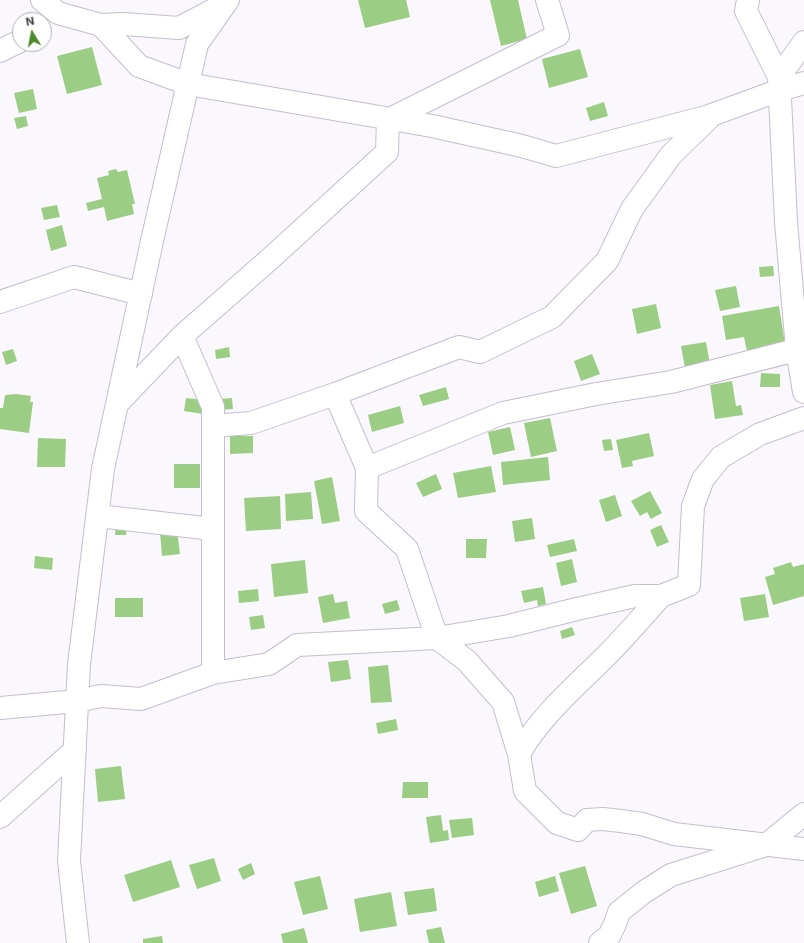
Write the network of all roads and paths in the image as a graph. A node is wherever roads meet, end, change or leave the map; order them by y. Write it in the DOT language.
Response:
graph roads {
  1 [pos="546,0"];
  2 [pos="557,0"];
  3 [pos="748,0"];
  4 [pos="229,1"];
  5 [pos="49,9"];
  6 [pos="101,24"];
  7 [pos="558,35"];
  8 [pos="804,42"];
  9 [pos="12,45"];
  10 [pos="0,51"];
  11 [pos="804,83"];
  12 [pos="188,84"];
  13 [pos="779,84"];
  14 [pos="712,115"];
  15 [pos="388,120"];
  16 [pos="141,294"];
  17 [pos="0,302"];
  18 [pos="182,336"];
  19 [pos="801,349"];
  20 [pos="804,392"];
  21 [pos="335,394"];
  22 [pos="118,403"];
  23 [pos="804,418"];
  24 [pos="213,426"];
  25 [pos="367,468"];
  26 [pos="98,516"];
  27 [pos="213,529"];
  28 [pos="661,596"];
  29 [pos="437,638"];
  30 [pos="213,674"];
  31 [pos="77,701"];
  32 [pos="0,708"];
  33 [pos="75,750"];
  34 [pos="519,754"];
  35 [pos="804,814"];
  36 [pos="0,817"];
  37 [pos="766,845"];
  38 [pos="804,849"];
  39 [pos="78,943"];
  40 [pos="600,943"];
  1 -- 7 [label="street"];
  2 -- 7 [label="street"];
  3 -- 13 [label="street"];
  4 -- 6 [label="street"];
  4 -- 12 [label="street"];
  5 -- 6 [label="street"];
  6 -- 12 [label="street"];
  7 -- 15 [label="street"];
  8 -- 13 [label="street"];
  9 -- 10 [label="street"];
  11 -- 13 [label="street"];
  12 -- 15 [label="street"];
  12 -- 16 [label="street"];
  13 -- 14 [label="street"];
  13 -- 19 [label="street"];
  14 -- 15 [label="street"];
  14 -- 21 [label="street"];
  15 -- 18 [label="street"];
  16 -- 17 [label="street"];
  16 -- 22 [label="street"];
  18 -- 22 [label="street"];
  18 -- 24 [label="street"];
  19 -- 20 [label="street"];
  19 -- 25 [label="street"];
  21 -- 24 [label="street"];
  21 -- 25 [label="street"];
  22 -- 26 [label="street"];
  23 -- 28 [label="street"];
  24 -- 27 [label="street"];
  25 -- 29 [label="street"];
  26 -- 27 [label="street"];
  26 -- 31 [label="street"];
  27 -- 30 [label="street"];
  28 -- 29 [label="street"];
  28 -- 34 [label="street"];
  29 -- 30 [label="street"];
  29 -- 34 [label="street"];
  30 -- 31 [label="street"];
  31 -- 32 [label="street"];
  31 -- 33 [label="street"];
  33 -- 36 [label="street"];
  33 -- 39 [label="street"];
  34 -- 37 [label="street"];
  35 -- 37 [label="street"];
  37 -- 38 [label="street"];
  37 -- 40 [label="street"];
}
